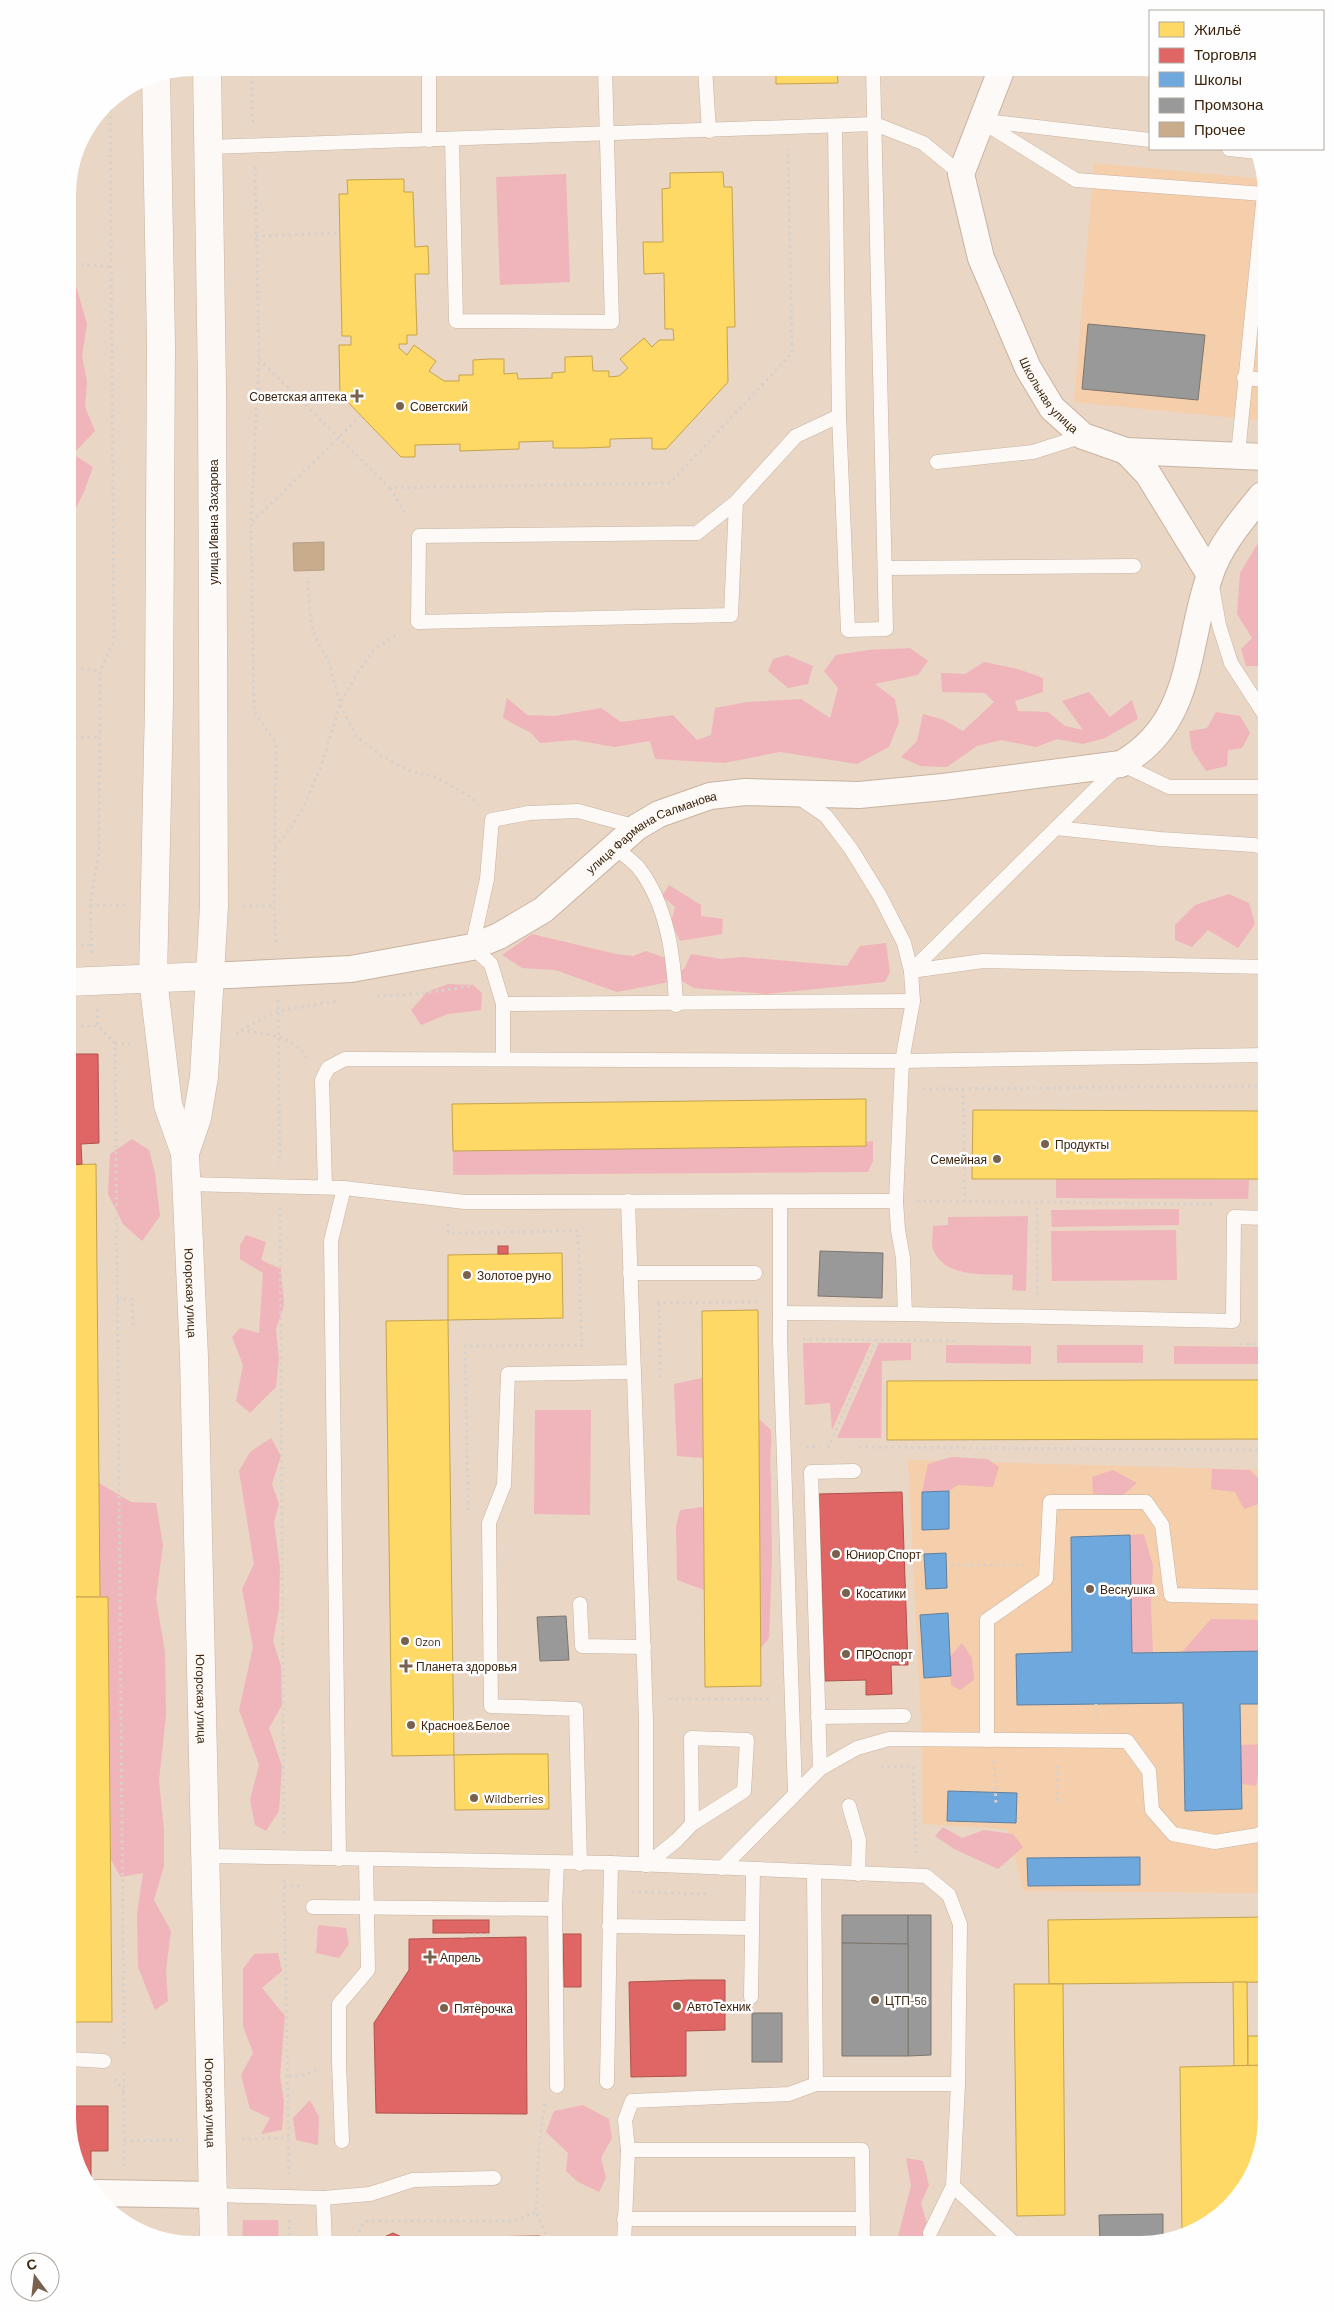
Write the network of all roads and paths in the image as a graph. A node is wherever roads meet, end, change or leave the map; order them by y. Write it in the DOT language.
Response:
graph roads {
  1 [pos="208,76"];
  2 [pos="250,76"];
  3 [pos="428,76"];
  4 [pos="605,76"];
  5 [pos="705,77"];
  6 [pos="873,77"];
  7 [pos="998,77"];
  8 [pos="156,83"];
  9 [pos="110,112"];
  10 [pos="981,121"];
  11 [pos="875,124"];
  12 [pos="835,126"];
  13 [pos="708,130"];
  14 [pos="608,134"];
  15 [pos="452,139"];
  16 [pos="429,140"];
  17 [pos="1149,140"];
  18 [pos="254,146"];
  19 [pos="209,147"];
  20 [pos="788,149"];
  21 [pos="961,174"];
  22 [pos="1258,194"];
  23 [pos="340,234"];
  24 [pos="256,236"];
  25 [pos="1258,249"];
  26 [pos="77,264"];
  27 [pos="112,268"];
  28 [pos="259,358"];
  29 [pos="1244,378"];
  30 [pos="1258,379"];
  31 [pos="361,416"];
  32 [pos="839,416"];
  33 [pos="1083,436"];
  34 [pos="339,437"];
  35 [pos="1126,450"];
  36 [pos="1238,454"];
  37 [pos="1258,456"];
  38 [pos="936,462"];
  39 [pos="390,488"];
  40 [pos="1258,500"];
  41 [pos="736,502"];
  42 [pos="251,523"];
  43 [pos="419,536"];
  44 [pos="1134,566"];
  45 [pos="885,568"];
  46 [pos="1210,575"];
  47 [pos="308,581"];
  48 [pos="418,622"];
  49 [pos="77,668"];
  50 [pos="100,671"];
  51 [pos="340,704"];
  52 [pos="1258,705"];
  53 [pos="100,737"];
  54 [pos="77,738"];
  55 [pos="1121,764"];
  56 [pos="1258,787"];
  57 [pos="791,792"];
  58 [pos="492,820"];
  59 [pos="637,827"];
  60 [pos="1056,828"];
  61 [pos="1258,846"];
  62 [pos="614,847"];
  63 [pos="274,848"];
  64 [pos="90,905"];
  65 [pos="77,945"];
  66 [pos="92,945"];
  67 [pos="472,948"];
  68 [pos="1258,967"];
  69 [pos="911,971"];
  70 [pos="277,973"];
  71 [pos="209,976"];
  72 [pos="153,979"];
  73 [pos="77,982"];
  74 [pos="370,997"];
  75 [pos="342,1000"];
  76 [pos="913,1001"];
  77 [pos="503,1004"];
  78 [pos="676,1005"];
  79 [pos="278,1011"];
  80 [pos="77,1026"];
  81 [pos="241,1030"];
  82 [pos="278,1036"];
  83 [pos="1258,1054"];
  84 [pos="503,1059"];
  85 [pos="902,1061"];
  86 [pos="322,1080"];
  87 [pos="1258,1086"];
  88 [pos="962,1089"];
  89 [pos="900,1090"];
  90 [pos="184,1153"];
  91 [pos="186,1184"];
  92 [pos="280,1187"];
  93 [pos="325,1187"];
  94 [pos="344,1188"];
  95 [pos="628,1201"];
  96 [pos="896,1201"];
  97 [pos="780,1202"];
  98 [pos="965,1202"];
  99 [pos="1037,1203"];
  100 [pos="1223,1204"];
  101 [pos="1258,1218"];
  102 [pos="448,1233"];
  103 [pos="755,1272"];
  104 [pos="630,1273"];
  105 [pos="117,1299"];
  106 [pos="631,1304"];
  107 [pos="780,1308"];
  108 [pos="887,1314"];
  109 [pos="905,1314"];
  110 [pos="1037,1317"];
  111 [pos="133,1325"];
  112 [pos="634,1372"];
  113 [pos="583,1373"];
  114 [pos="783,1446"];
  115 [pos="829,1446"];
  116 [pos="836,1446"];
  117 [pos="856,1447"];
  118 [pos="1258,1450"];
  119 [pos="854,1471"];
  120 [pos="811,1472"];
  121 [pos="1047,1564"];
  122 [pos="951,1565"];
  123 [pos="1258,1597"];
  124 [pos="580,1604"];
  125 [pos="644,1647"];
  126 [pos="792,1699"];
  127 [pos="904,1716"];
  128 [pos="818,1717"];
  129 [pos="646,1721"];
  130 [pos="990,1740"];
  131 [pos="1056,1740"];
  132 [pos="820,1769"];
  133 [pos="795,1793"];
  134 [pos="1056,1801"];
  135 [pos="996,1805"];
  136 [pos="849,1806"];
  137 [pos="692,1824"];
  138 [pos="1258,1835"];
  139 [pos="206,1856"];
  140 [pos="284,1857"];
  141 [pos="339,1859"];
  142 [pos="366,1860"];
  143 [pos="557,1863"];
  144 [pos="580,1864"];
  145 [pos="611,1864"];
  146 [pos="646,1865"];
  147 [pos="722,1868"];
  148 [pos="753,1870"];
  149 [pos="814,1872"];
  150 [pos="858,1874"];
  151 [pos="313,1907"];
  152 [pos="366,1908"];
  153 [pos="555,1909"];
  154 [pos="609,1926"];
  155 [pos="751,1928"];
  156 [pos="494,1935"];
  157 [pos="463,1938"];
  158 [pos="751,1997"];
  159 [pos="124,2053"];
  160 [pos="76,2059"];
  161 [pos="104,2061"];
  162 [pos="124,2063"];
  163 [pos="289,2076"];
  164 [pos="300,2076"];
  165 [pos="608,2082"];
  166 [pos="816,2084"];
  167 [pos="958,2084"];
  168 [pos="557,2086"];
  169 [pos="342,2141"];
  170 [pos="628,2150"];
  171 [pos="494,2178"];
  172 [pos="953,2186"];
  173 [pos="104,2193"];
  174 [pos="123,2193"];
  175 [pos="214,2196"];
  176 [pos="323,2198"];
  177 [pos="288,2199"];
  178 [pos="536,2212"];
  179 [pos="863,2219"];
  180 [pos="624,2220"];
  181 [pos="930,2233"];
  182 [pos="214,2235"];
  183 [pos="290,2235"];
  184 [pos="325,2235"];
  185 [pos="357,2235"];
  186 [pos="546,2235"];
  187 [pos="624,2235"];
  188 [pos="863,2236"];
  189 [pos="1007,2236"];
  1 -- 19 [label="main road, улица Ивана Захарова"];
  2 -- 18 [label="path"];
  3 -- 16 [label="lane"];
  4 -- 14 [label="lane"];
  5 -- 13 [label="lane"];
  6 -- 11 [label="lane"];
  7 -- 10 [label="street"];
  8 -- 72 [label="main road"];
  9 -- 27 [label="path"];
  10 -- 17 [label="lane"];
  10 -- 21 [label="street"];
  10 -- 22 [label="lane"];
  11 -- 12 [label="lane"];
  11 -- 21 [label="lane"];
  11 -- 45 [label="lane"];
  12 -- 13 [label="lane"];
  12 -- 32 [label="lane"];
  13 -- 14 [label="lane"];
  14 -- 15 [label="lane"];
  14 -- 15 [label="lane"];
  15 -- 16 [label="lane"];
  16 -- 18 [label="lane"];
  18 -- 19 [label="lane"];
  18 -- 24 [label="path"];
  19 -- 71 [label="main road, улица Ивана Захарова"];
  20 -- 39 [label="path"];
  21 -- 33 [label="street, Школьная улица"];
  23 -- 24 [label="path"];
  24 -- 28 [label="path"];
  25 -- 29 [label="lane"];
  26 -- 27 [label="path"];
  27 -- 50 [label="path"];
  28 -- 34 [label="path"];
  28 -- 42 [label="path"];
  29 -- 30 [label="lane"];
  29 -- 36 [label="lane"];
  31 -- 34 [label="path"];
  32 -- 41 [label="lane"];
  32 -- 45 [label="lane"];
  33 -- 35 [label="street, Школьная улица"];
  33 -- 38 [label="lane"];
  34 -- 39 [label="path"];
  34 -- 42 [label="path"];
  35 -- 36 [label="street, Школьная улица"];
  35 -- 46 [label="street"];
  36 -- 37 [label="street, Школьная улица"];
  39 -- 43 [label="path"];
  40 -- 46 [label="street"];
  41 -- 43 [label="lane"];
  41 -- 48 [label="lane"];
  42 -- 63 [label="path"];
  43 -- 48 [label="lane"];
  44 -- 45 [label="lane"];
  46 -- 52 [label="lane"];
  46 -- 55 [label="street"];
  47 -- 51 [label="path"];
  48 -- 51 [label="path"];
  49 -- 50 [label="path"];
  50 -- 53 [label="path"];
  51 -- 58 [label="path"];
  51 -- 63 [label="path"];
  53 -- 54 [label="path"];
  53 -- 64 [label="path"];
  55 -- 56 [label="lane"];
  55 -- 57 [label="street, улица Фармана Салманова"];
  55 -- 60 [label="lane"];
  57 -- 59 [label="street, улица Фармана Салманова"];
  57 -- 69 [label="lane"];
  58 -- 59 [label="lane"];
  58 -- 67 [label="lane"];
  59 -- 62 [label="street, улица Фармана Салманова"];
  60 -- 61 [label="lane"];
  60 -- 69 [label="lane"];
  62 -- 67 [label="street, улица Фармана Салманова"];
  62 -- 78 [label="lane"];
  63 -- 70 [label="path"];
  65 -- 66 [label="path"];
  67 -- 70 [label="street, улица Фармана Салманова"];
  67 -- 77 [label="lane"];
  68 -- 69 [label="lane"];
  69 -- 76 [label="lane"];
  70 -- 71 [label="street, улица Фармана Салманова"];
  70 -- 79 [label="path"];
  71 -- 72 [label="main road"];
  71 -- 90 [label="main road, Югорская улица"];
  72 -- 73 [label="main road"];
  72 -- 90 [label="main road, Югорская улица"];
  74 -- 77 [label="path"];
  75 -- 79 [label="path"];
  76 -- 78 [label="lane"];
  76 -- 85 [label="lane"];
  77 -- 78 [label="lane"];
  77 -- 84 [label="lane"];
  79 -- 81 [label="path"];
  79 -- 82 [label="path"];
  80 -- 105 [label="path"];
  82 -- 86 [label="path"];
  82 -- 92 [label="path"];
  83 -- 85 [label="lane"];
  84 -- 85 [label="lane"];
  84 -- 86 [label="lane"];
  85 -- 89 [label="lane"];
  86 -- 93 [label="lane"];
  87 -- 88 [label="path"];
  88 -- 89 [label="path"];
  88 -- 98 [label="path"];
  89 -- 96 [label="lane"];
  90 -- 91 [label="main road, Югорская улица"];
  91 -- 92 [label="lane"];
  91 -- 139 [label="main road, Югорская улица"];
  92 -- 93 [label="lane"];
  92 -- 140 [label="path"];
  93 -- 94 [label="lane"];
  94 -- 95 [label="lane"];
  94 -- 141 [label="lane"];
  95 -- 97 [label="lane"];
  95 -- 104 [label="lane"];
  96 -- 97 [label="lane"];
  96 -- 98 [label="path"];
  96 -- 109 [label="lane"];
  97 -- 107 [label="lane"];
  98 -- 99 [label="path"];
  99 -- 100 [label="path"];
  99 -- 110 [label="path"];
  101 -- 110 [label="lane"];
  102 -- 113 [label="path"];
  103 -- 104 [label="lane"];
  104 -- 106 [label="lane"];
  105 -- 111 [label="path"];
  105 -- 159 [label="path"];
  106 -- 107 [label="path"];
  106 -- 112 [label="lane"];
  107 -- 108 [label="lane"];
  107 -- 114 [label="lane"];
  108 -- 109 [label="lane"];
  108 -- 115 [label="path"];
  109 -- 110 [label="lane"];
  112 -- 113 [label="lane"];
  112 -- 125 [label="lane"];
  113 -- 144 [label="lane"];
  114 -- 115 [label="path"];
  114 -- 126 [label="lane"];
  115 -- 116 [label="path"];
  115 -- 120 [label="path"];
  117 -- 118 [label="path"];
  119 -- 120 [label="lane"];
  120 -- 128 [label="lane"];
  121 -- 122 [label="path"];
  121 -- 123 [label="lane"];
  121 -- 130 [label="lane"];
  124 -- 125 [label="lane"];
  125 -- 129 [label="lane"];
  126 -- 129 [label="path"];
  126 -- 133 [label="lane"];
  127 -- 128 [label="lane"];
  128 -- 132 [label="lane"];
  129 -- 146 [label="lane"];
  130 -- 131 [label="lane"];
  130 -- 132 [label="lane"];
  130 -- 135 [label="path"];
  131 -- 134 [label="path"];
  131 -- 138 [label="lane"];
  132 -- 133 [label="lane"];
  133 -- 147 [label="lane"];
  136 -- 150 [label="lane"];
  137 -- 137 [label="lane"];
  137 -- 146 [label="lane"];
  139 -- 140 [label="lane"];
  139 -- 175 [label="main road, Югорская улица"];
  140 -- 141 [label="lane"];
  140 -- 163 [label="path"];
  141 -- 142 [label="lane"];
  142 -- 143 [label="lane"];
  142 -- 152 [label="lane"];
  143 -- 144 [label="lane"];
  143 -- 153 [label="lane"];
  144 -- 145 [label="lane"];
  145 -- 146 [label="lane"];
  145 -- 154 [label="lane"];
  146 -- 147 [label="lane"];
  147 -- 148 [label="lane"];
  148 -- 149 [label="lane"];
  148 -- 155 [label="lane"];
  149 -- 150 [label="lane"];
  149 -- 166 [label="lane"];
  150 -- 167 [label="lane"];
  151 -- 152 [label="lane"];
  152 -- 153 [label="lane"];
  152 -- 169 [label="lane"];
  153 -- 168 [label="lane"];
  154 -- 155 [label="lane"];
  154 -- 165 [label="lane"];
  155 -- 158 [label="lane"];
  156 -- 157 [label="path"];
  160 -- 161 [label="lane"];
  162 -- 174 [label="path"];
  163 -- 164 [label="path"];
  163 -- 177 [label="path"];
  166 -- 167 [label="lane"];
  166 -- 170 [label="lane"];
  167 -- 172 [label="lane"];
  168 -- 178 [label="path"];
  170 -- 179 [label="lane"];
  170 -- 180 [label="lane"];
  171 -- 176 [label="lane"];
  172 -- 181 [label="lane"];
  172 -- 189 [label="lane"];
  173 -- 174 [label="street"];
  174 -- 175 [label="street"];
  175 -- 177 [label="lane"];
  175 -- 182 [label="main road, Югорская улица"];
  176 -- 177 [label="lane"];
  176 -- 184 [label="lane"];
  177 -- 183 [label="path"];
  178 -- 185 [label="path"];
  178 -- 186 [label="path"];
  179 -- 180 [label="lane"];
  179 -- 188 [label="lane"];
  180 -- 187 [label="lane"];
}
